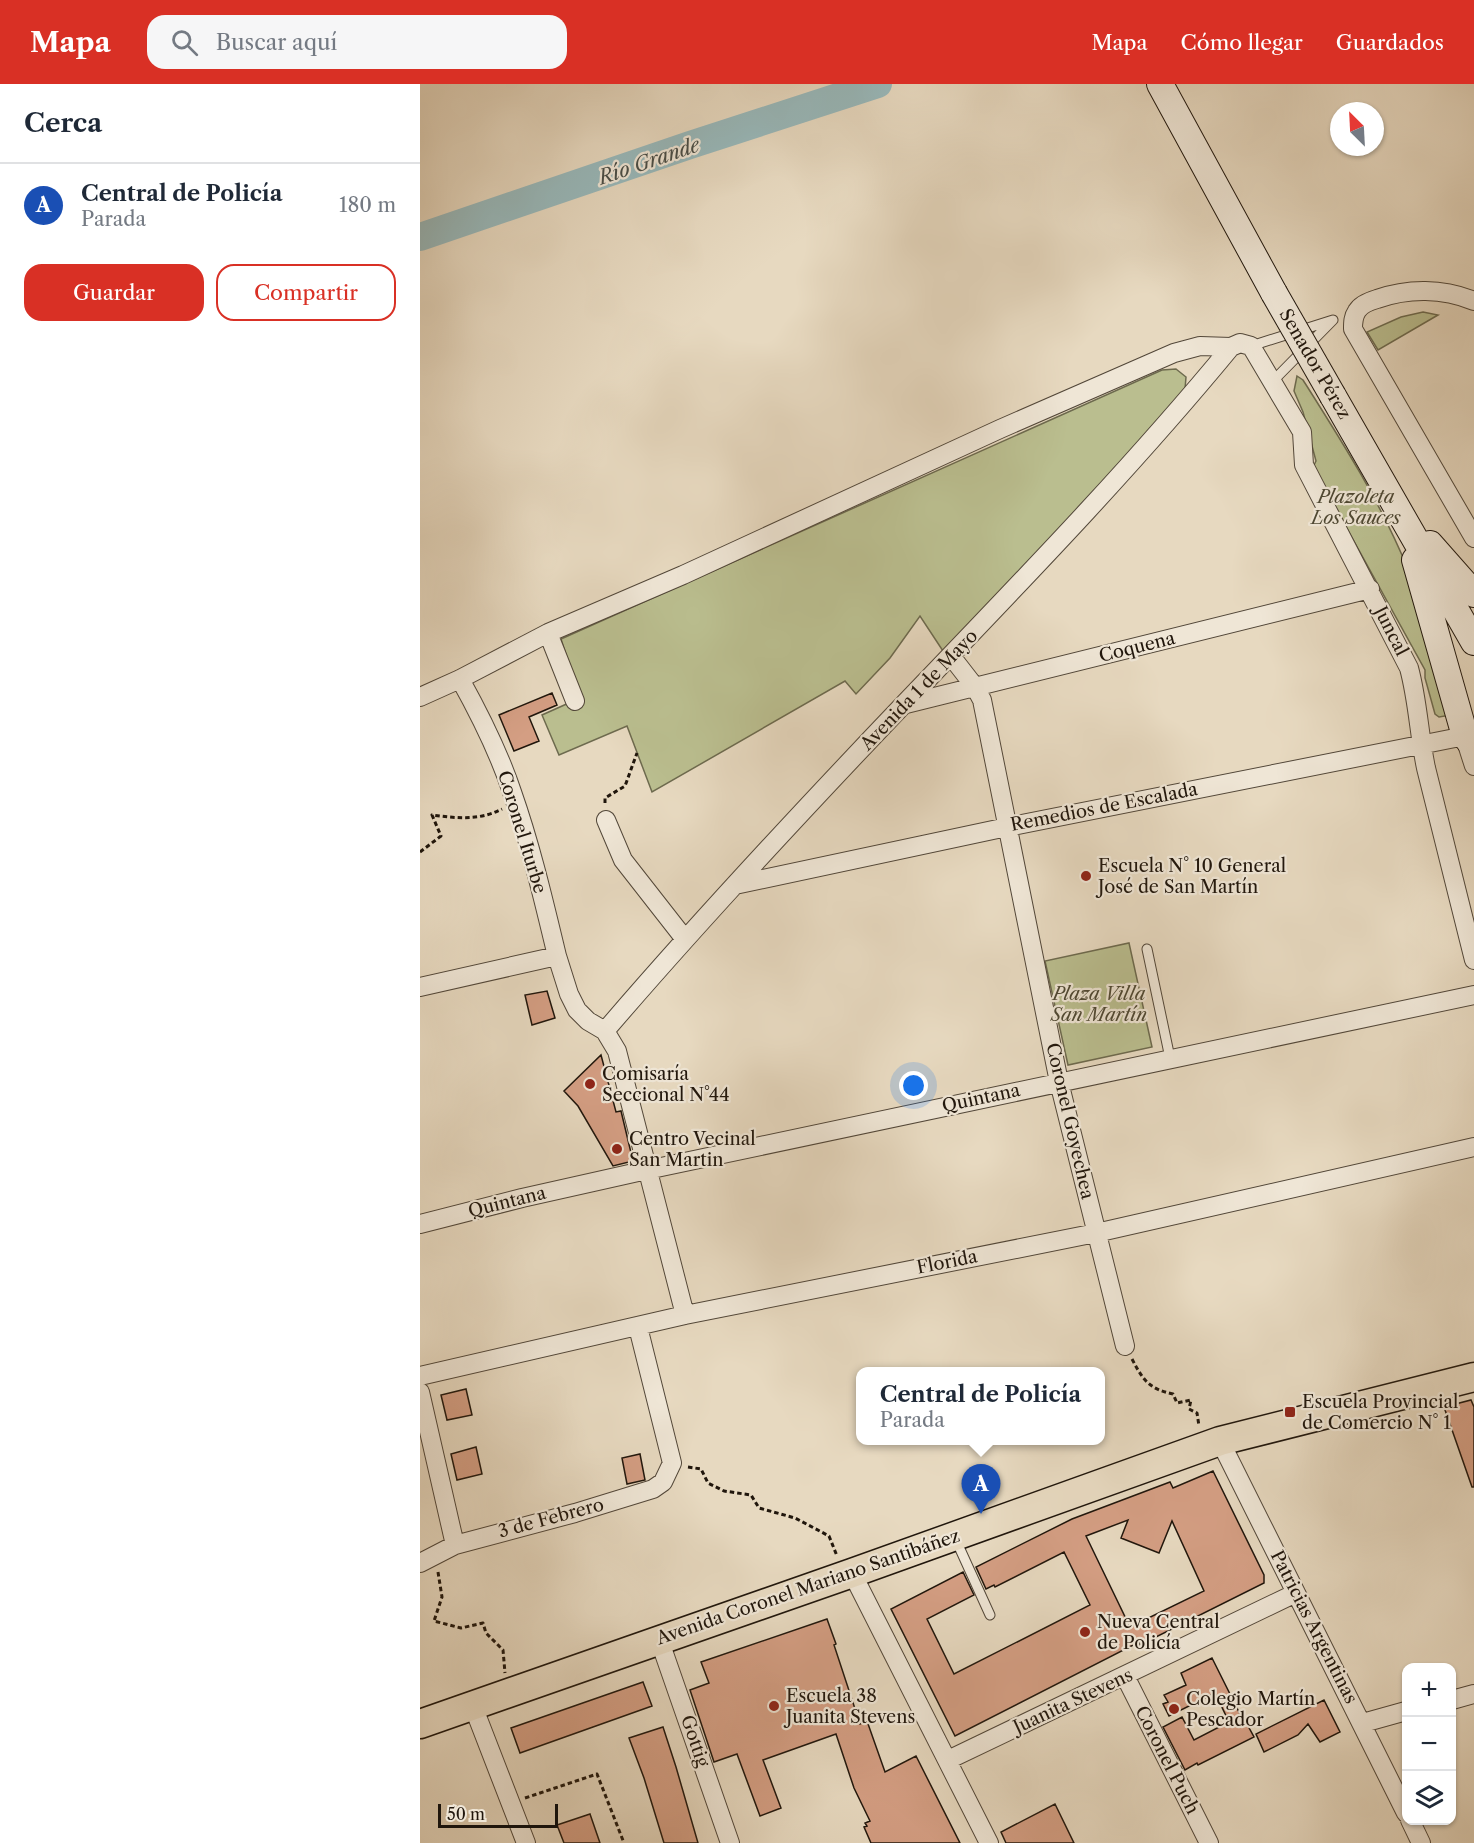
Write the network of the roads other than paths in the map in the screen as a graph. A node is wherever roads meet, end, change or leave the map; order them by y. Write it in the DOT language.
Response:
graph roads {
  1 [pos="1160,84"];
  2 [pos="1474,301"];
  3 [pos="1358,309"];
  4 [pos="1333,320"];
  5 [pos="1251,346"];
  6 [pos="1231,347"];
  7 [pos="1272,382"];
  8 [pos="1394,504"];
  9 [pos="1474,538"];
  10 [pos="1370,589"];
  11 [pos="1474,594"];
  12 [pos="548,633"];
  13 [pos="1474,642"];
  14 [pos="951,656"];
  15 [pos="460,679"];
  16 [pos="975,687"];
  17 [pos="420,697"];
  18 [pos="575,701"];
  19 [pos="904,704"];
  20 [pos="1471,739"];
  21 [pos="1421,744"];
  22 [pos="1474,766"];
  23 [pos="606,820"];
  24 [pos="1007,827"];
  25 [pos="735,885"];
  26 [pos="684,938"];
  27 [pos="1148,949"];
  28 [pos="557,957"];
  29 [pos="1474,960"];
  30 [pos="420,987"];
  31 [pos="1474,995"];
  32 [pos="605,1031"];
  33 [pos="1170,1058"];
  34 [pos="1059,1082"];
  35 [pos="1474,1147"];
  36 [pos="647,1170"];
  37 [pos="420,1224"];
  38 [pos="1096,1233"];
  39 [pos="685,1315"];
  40 [pos="638,1327"];
  41 [pos="1125,1346"];
  42 [pos="420,1376"];
  43 [pos="1474,1377"];
  44 [pos="420,1392"];
  45 [pos="1213,1432"];
  46 [pos="954,1536"];
  47 [pos="455,1545"];
  48 [pos="427,1560"];
  49 [pos="844,1564"];
  50 [pos="1296,1593"];
  51 [pos="990,1615"];
  52 [pos="659,1639"];
  53 [pos="1125,1676"];
  54 [pos="1474,1694"];
  55 [pos="1456,1699"];
  56 [pos="472,1706"];
  57 [pos="1402,1712"];
  58 [pos="1363,1722"];
  59 [pos="420,1724"];
  60 [pos="948,1760"];
  61 [pos="1402,1803"];
  62 [pos="1412,1825"];
  63 [pos="526,1843"];
  64 [pos="730,1843"];
  65 [pos="989,1843"];
  66 [pos="1209,1843"];
  67 [pos="1421,1843"];
  1 -- 8 [label="main road, Senador Pérez, bridge"];
  2 -- 3 [label="street"];
  3 -- 4 [label="lane"];
  3 -- 9 [label="street"];
  4 -- 5 [label="lane"];
  4 -- 7 [label="lane"];
  5 -- 6 [label="street"];
  5 -- 7 [label="street, Juncal"];
  6 -- 12 [label="street"];
  6 -- 14 [label="street, Avenida 1 de Mayo"];
  7 -- 10 [label="street, Juncal"];
  8 -- 11 [label="main road"];
  8 -- 13 [label="main road, Senador Pérez"];
  8 -- 20 [label="main road"];
  10 -- 16 [label="street, Coquena"];
  10 -- 21 [label="street, Juncal"];
  12 -- 15 [label="street"];
  12 -- 18 [label="street"];
  14 -- 16 [label="street, Coronel Goyechea"];
  14 -- 19 [label="street, Avenida 1 de Mayo"];
  15 -- 17 [label="street"];
  15 -- 28 [label="street, Coronel Iturbe"];
  16 -- 19 [label="street, Coquena"];
  16 -- 24 [label="street, Coronel Goyechea"];
  19 -- 25 [label="street, Avenida 1 de Mayo"];
  20 -- 21 [label="street, Remedios de Escalada"];
  20 -- 22 [label="street"];
  21 -- 24 [label="street, Remedios de Escalada"];
  21 -- 29 [label="street, Juncal"];
  23 -- 26 [label="street"];
  24 -- 25 [label="street, Remedios de Escalada"];
  24 -- 34 [label="street, Coronel Goyechea"];
  25 -- 26 [label="street, Avenida 1 de Mayo"];
  26 -- 32 [label="street, Avenida 1 de Mayo"];
  27 -- 33 [label="lane"];
  28 -- 30 [label="street"];
  28 -- 32 [label="street"];
  31 -- 33 [label="street, Quintana"];
  32 -- 36 [label="street"];
  33 -- 34 [label="street, Quintana"];
  34 -- 36 [label="street, Quintana"];
  34 -- 38 [label="street, Coronel Goyechea"];
  35 -- 38 [label="street, Florida"];
  36 -- 37 [label="street, Quintana"];
  36 -- 39 [label="street"];
  38 -- 39 [label="street, Florida"];
  38 -- 41 [label="street, Coronel Goyechea"];
  39 -- 40 [label="street, Florida"];
  40 -- 42 [label="street, Florida"];
  40 -- 47 [label="street, 3 de Febrero"];
  43 -- 45 [label="main road, Avenida Coronel Mariano Santibáñez"];
  44 -- 47 [label="street"];
  45 -- 46 [label="main road, Avenida Coronel Mariano Santibáñez"];
  45 -- 50 [label="street, Patricias Argentinas"];
  46 -- 49 [label="main road, Avenida Coronel Mariano Santibáñez"];
  46 -- 51 [label="lane"];
  47 -- 48 [label="street, 3 de Febrero"];
  49 -- 52 [label="main road, Avenida Coronel Mariano Santibáñez"];
  49 -- 60 [label="street"];
  50 -- 53 [label="street, Juanita Stevens"];
  50 -- 58 [label="street, Patricias Argentinas"];
  52 -- 56 [label="main road, Avenida Coronel Mariano Santibáñez"];
  52 -- 64 [label="street, Gottig"];
  53 -- 60 [label="street, Juanita Stevens"];
  53 -- 66 [label="street, Coronel Puch"];
  54 -- 55 [label="street"];
  56 -- 59 [label="main road, Avenida Coronel Mariano Santibáñez"];
  56 -- 63 [label="street"];
  57 -- 58 [label="street"];
  58 -- 61 [label="street, Patricias Argentinas"];
  60 -- 65 [label="street"];
  62 -- 67 [label="street"];
}
